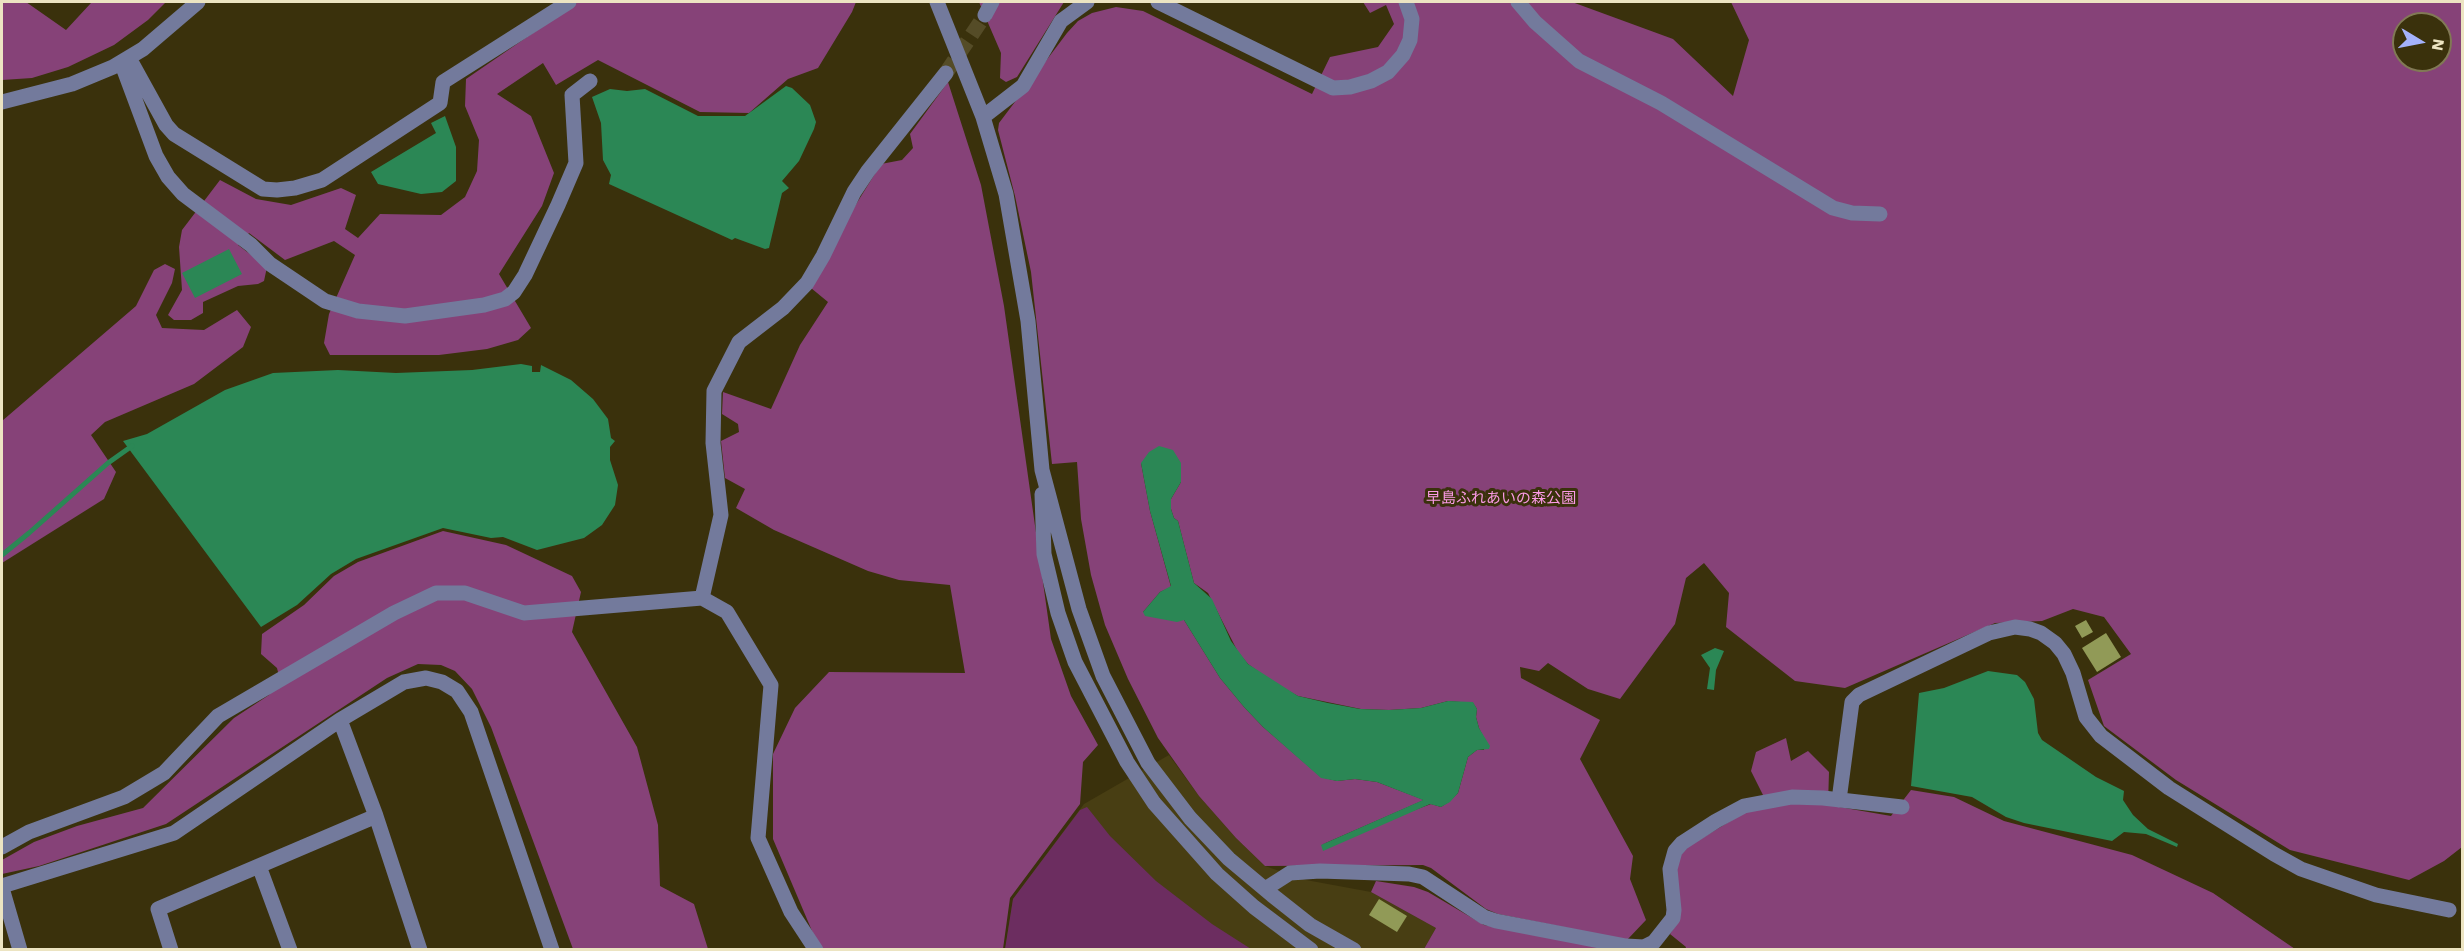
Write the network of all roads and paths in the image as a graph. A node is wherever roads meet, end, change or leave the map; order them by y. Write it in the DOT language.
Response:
graph roads {
  1 [pos="198,2"];
  2 [pos="569,2"];
  3 [pos="937,2"];
  4 [pos="1087,2"];
  5 [pos="1158,2"];
  6 [pos="1406,2"];
  7 [pos="1518,2"];
  8 [pos="125,60"];
  9 [pos="946,73"];
  10 [pos="590,81"];
  11 [pos="3,100"];
  12 [pos="983,117"];
  13 [pos="1880,214"];
  14 [pos="1042,471"];
  15 [pos="702,598"];
  16 [pos="340,720"];
  17 [pos="1839,800"];
  18 [pos="1902,807"];
  19 [pos="376,816"];
  20 [pos="2,847"];
  21 [pos="259,866"];
  22 [pos="2,887"];
  23 [pos="1265,889"];
  24 [pos="2449,910"];
  25 [pos="20,950"];
  26 [pos="171,950"];
  27 [pos="290,950"];
  28 [pos="420,950"];
  29 [pos="552,950"];
  30 [pos="816,950"];
  31 [pos="1311,950"];
  32 [pos="1354,950"];
  1 -- 8 [label="street"];
  2 -- 8 [label="street"];
  3 -- 12 [label="street"];
  4 -- 12 [label="street"];
  5 -- 6 [label="street"];
  7 -- 13 [label="street"];
  8 -- 10 [label="street"];
  8 -- 11 [label="street"];
  9 -- 15 [label="street"];
  12 -- 14 [label="street"];
  14 -- 23 [label="street"];
  14 -- 31 [label="street"];
  15 -- 20 [label="street"];
  15 -- 30 [label="street"];
  16 -- 19 [label="street"];
  16 -- 22 [label="street"];
  16 -- 29 [label="street"];
  17 -- 18 [label="street"];
  17 -- 23 [label="street"];
  17 -- 24 [label="street"];
  19 -- 21 [label="street"];
  19 -- 28 [label="street"];
  21 -- 26 [label="street"];
  21 -- 27 [label="street"];
  22 -- 25 [label="street"];
  23 -- 32 [label="street"];
}
